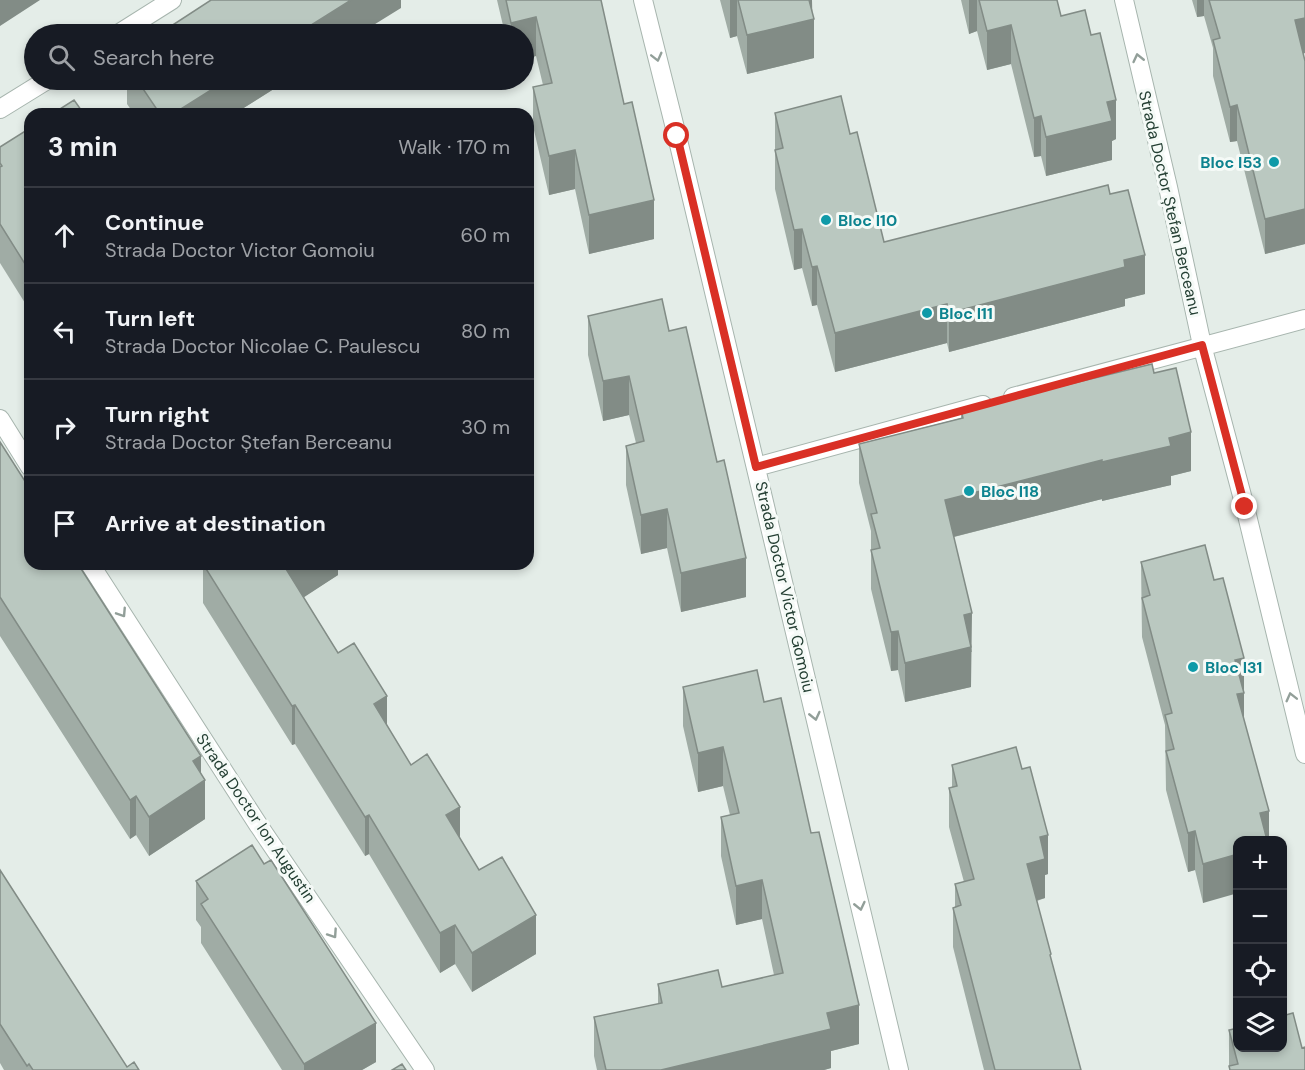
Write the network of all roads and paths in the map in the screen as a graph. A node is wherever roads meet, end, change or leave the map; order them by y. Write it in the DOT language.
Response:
graph roads {
  1 [pos="172,0"];
  2 [pos="643,0"];
  3 [pos="1124,0"];
  4 [pos="134,24"];
  5 [pos="30,90"];
  6 [pos="0,109"];
  7 [pos="1305,319"];
  8 [pos="1202,345"];
  9 [pos="0,419"];
  10 [pos="24,457"];
  11 [pos="756,467"];
  12 [pos="94,570"];
  13 [pos="1305,754"];
  14 [pos="425,1070"];
  15 [pos="899,1070"];
  1 -- 4 [label="street"];
  2 -- 11 [label="street, Strada Doctor Victor Gomoiu, one-way"];
  8 -- 3 [label="street, Strada Doctor Ștefan Berceanu, one-way"];
  5 -- 6 [label="street"];
  7 -- 8 [label="street"];
  8 -- 11 [label="street"];
  13 -- 8 [label="street, Strada Doctor Ștefan Berceanu, one-way"];
  9 -- 10 [label="street"];
  11 -- 15 [label="street, Strada Doctor Victor Gomoiu, one-way"];
  12 -- 14 [label="street, Strada Doctor Ion Augustin, one-way"];
}
